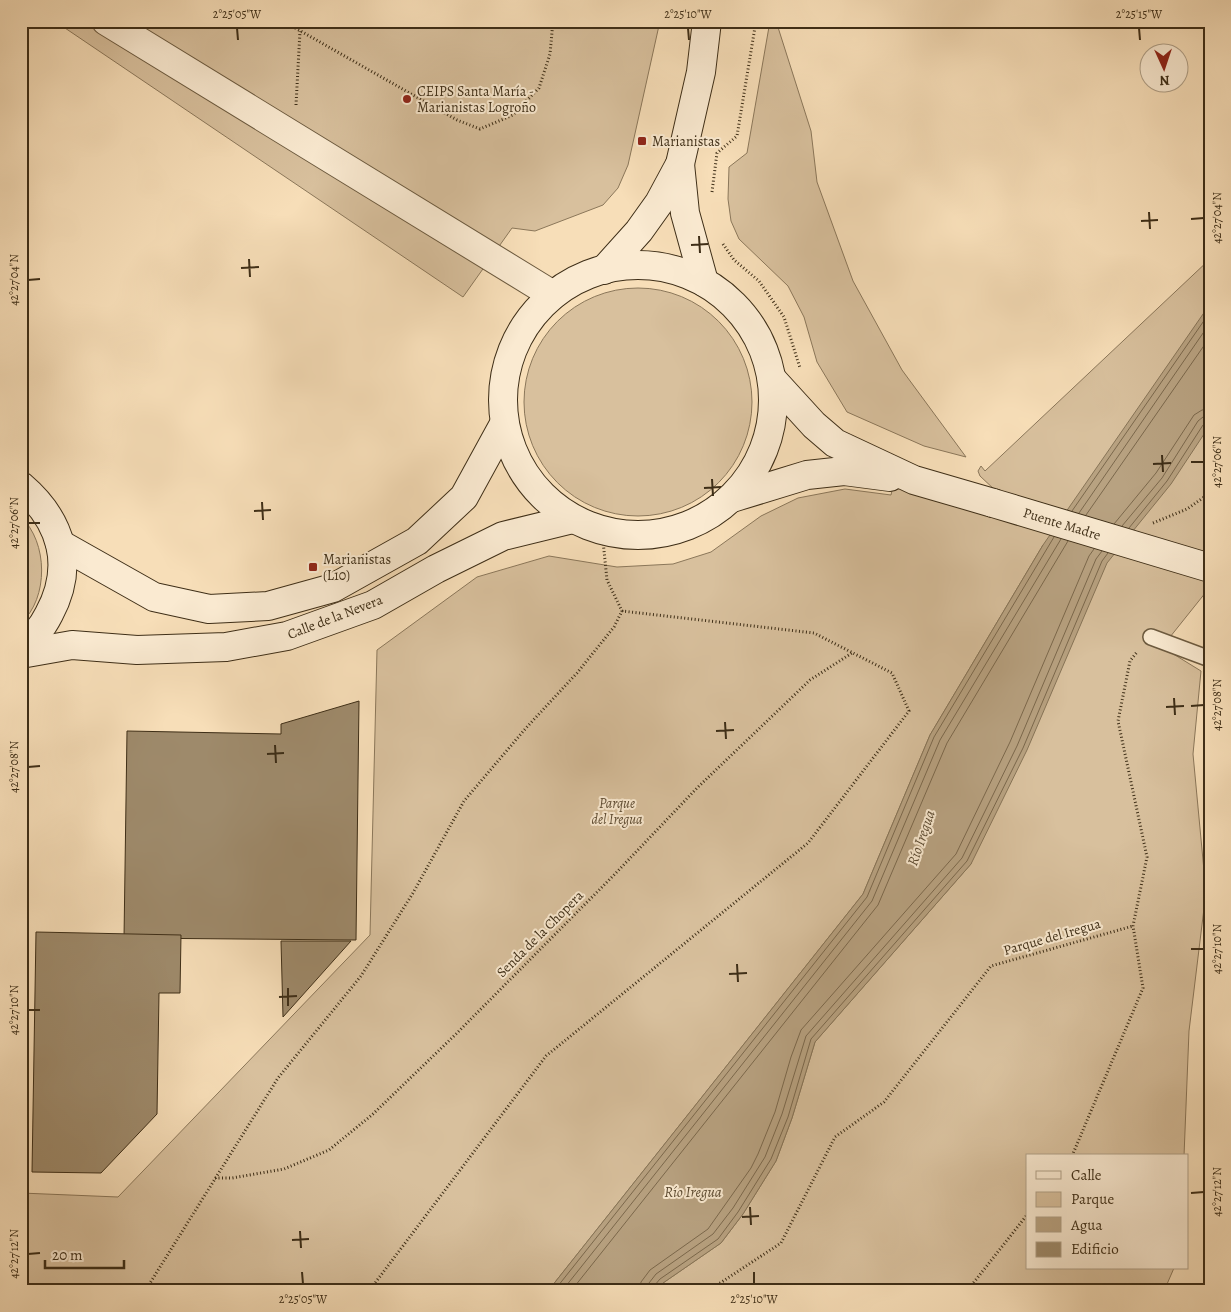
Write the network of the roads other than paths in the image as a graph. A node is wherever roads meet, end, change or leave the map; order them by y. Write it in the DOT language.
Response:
graph roads {
  1 [pos="106,21"];
  2 [pos="694,21"];
  3 [pos="706,21"];
  4 [pos="701,72"];
  5 [pos="680,164"];
  6 [pos="604,270"];
  7 [pos="704,282"];
  8 [pos="553,295"];
  9 [pos="772,380"];
  10 [pos="504,424"];
  11 [pos="914,480"];
  12 [pos="21,486"];
  13 [pos="732,498"];
  14 [pos="573,519"];
  15 [pos="60,544"];
  16 [pos="1210,568"];
  17 [pos="1151,637"];
  18 [pos="21,646"];
  19 [pos="21,654"];
  20 [pos="1210,659"];
  1 -- 8 [label="main road"];
  2 -- 4 [label="main road"];
  3 -- 4 [label="main road"];
  4 -- 5 [label="main road"];
  5 -- 6 [label="main road"];
  5 -- 7 [label="main road"];
  6 -- 7 [label="main road"];
  6 -- 8 [label="main road"];
  7 -- 9 [label="main road"];
  8 -- 10 [label="main road"];
  9 -- 11 [label="main road"];
  9 -- 13 [label="main road"];
  10 -- 14 [label="main road"];
  10 -- 15 [label="main road, Calle de la Nevera"];
  11 -- 13 [label="main road"];
  11 -- 16 [label="main road, Puente Madre, bridge"];
  12 -- 15 [label="main road"];
  13 -- 14 [label="main road"];
  14 -- 19 [label="main road, Calle de la Nevera"];
  15 -- 18 [label="main road"];
  17 -- 20 [label="lane"];
}
